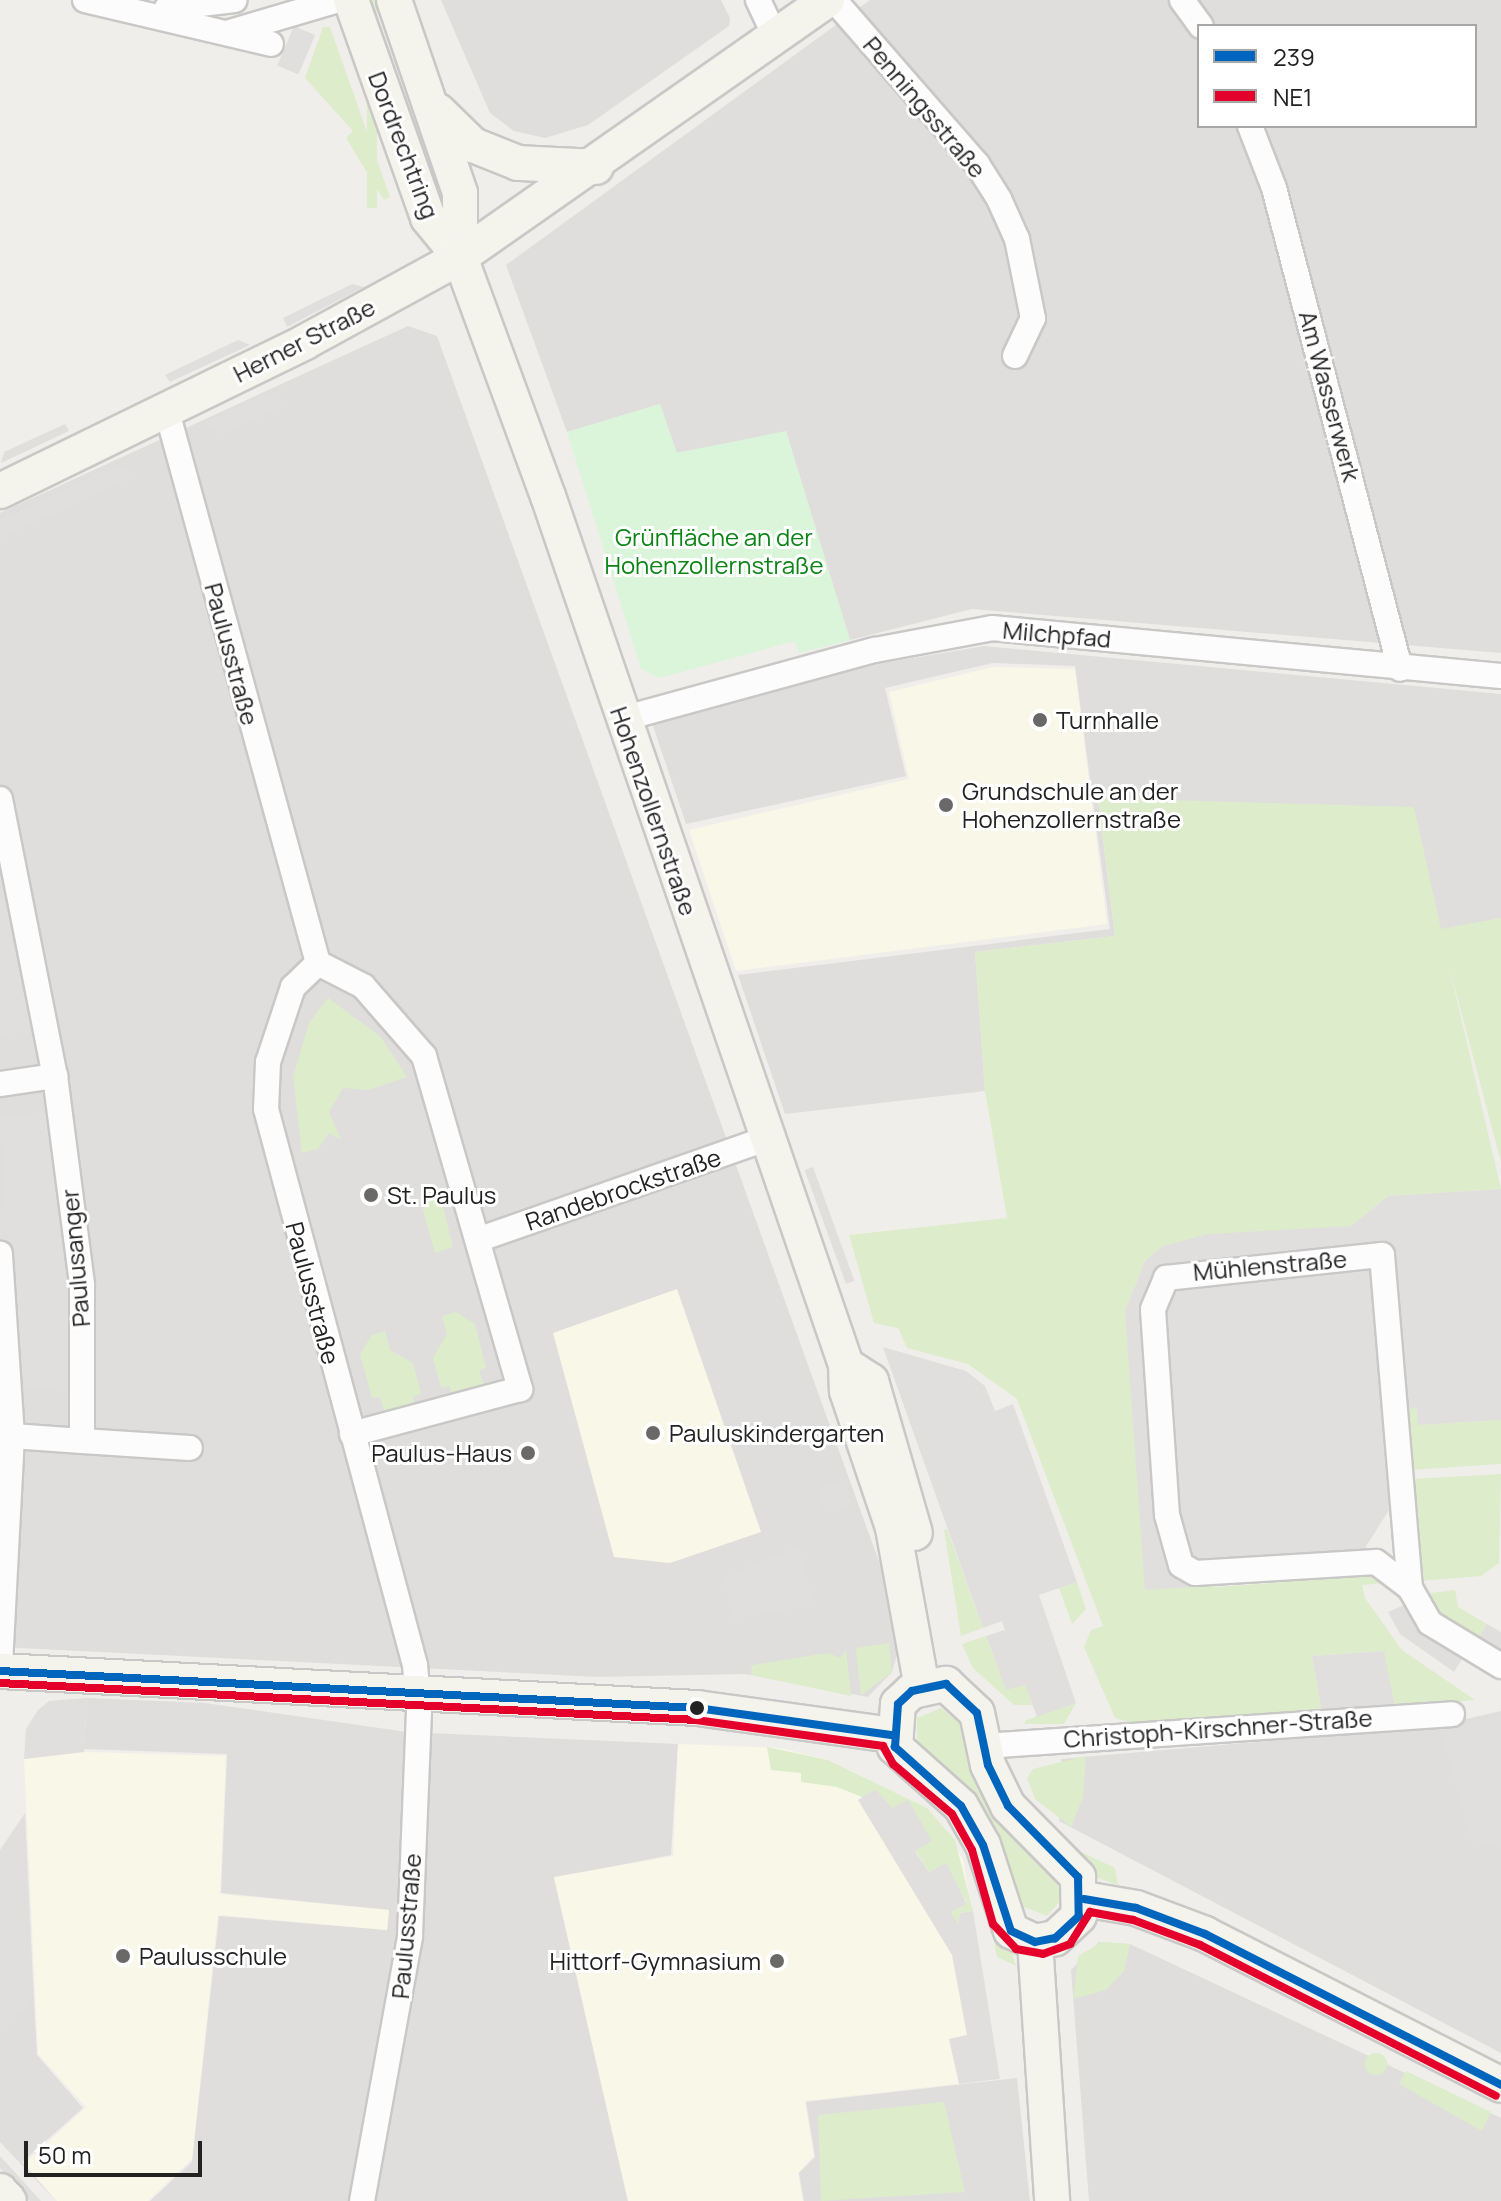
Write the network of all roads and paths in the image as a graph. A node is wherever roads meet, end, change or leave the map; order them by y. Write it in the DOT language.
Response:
graph roads {
  1 [pos="85,0"];
  2 [pos="235,0"];
  3 [pos="338,0"];
  4 [pos="351,0"];
  5 [pos="394,0"];
  6 [pos="758,0"];
  7 [pos="827,0"];
  8 [pos="834,0"];
  9 [pos="1182,0"];
  10 [pos="143,8"];
  11 [pos="1200,24"];
  12 [pos="224,33"];
  13 [pos="776,38"];
  14 [pos="271,44"];
  15 [pos="431,103"];
  16 [pos="1251,128"];
  17 [pos="596,167"];
  18 [pos="460,257"];
  19 [pos="1015,356"];
  20 [pos="166,408"];
  21 [pos="0,491"];
  22 [pos="1400,669"];
  23 [pos="1501,676"];
  24 [pos="622,719"];
  25 [pos="0,799"];
  26 [pos="4,848"];
  27 [pos="318,963"];
  28 [pos="55,1076"];
  29 [pos="0,1084"];
  30 [pos="766,1139"];
  31 [pos="480,1239"];
  32 [pos="0,1253"];
  33 [pos="352,1434"];
  34 [pos="6,1436"];
  35 [pos="82,1441"];
  36 [pos="190,1448"];
  37 [pos="1410,1588"];
  38 [pos="1501,1666"];
  39 [pos="0,1668"];
  40 [pos="934,1686"];
  41 [pos="418,1694"];
  42 [pos="1452,1714"];
  43 [pos="891,1735"];
  44 [pos="985,1746"];
  45 [pos="1084,1899"];
  46 [pos="1035,1942"];
  47 [pos="1501,2085"];
  48 [pos="0,2191"];
  49 [pos="9,2201"];
  50 [pos="362,2201"];
  51 [pos="1052,2201"];
  1 -- 10 [label="street"];
  2 -- 10 [label="street"];
  3 -- 12 [label="street"];
  4 -- 18 [label="main road, Dordrechtring"];
  5 -- 15 [label="main road, Dordrechtring"];
  6 -- 13 [label="street"];
  7 -- 13 [label="main road, Herner Straße"];
  8 -- 19 [label="street, Penningsstraße"];
  9 -- 11 [label="street"];
  10 -- 12 [label="street"];
  12 -- 14 [label="street"];
  13 -- 17 [label="main road, Herner Straße"];
  15 -- 17 [label="main road"];
  15 -- 18 [label="main road, Dordrechtring"];
  16 -- 22 [label="street, Am Wasserwerk"];
  17 -- 18 [label="main road, Herner Straße"];
  18 -- 20 [label="main road, Herner Straße"];
  18 -- 24 [label="main road, Hohenzollernstraße"];
  20 -- 21 [label="main road, Herner Straße"];
  20 -- 27 [label="street, Paulusstraße"];
  22 -- 23 [label="street, Milchpfad"];
  22 -- 24 [label="street, Milchpfad"];
  24 -- 30 [label="main road, Hohenzollernstraße"];
  25 -- 26 [label="street, Paulusanger"];
  26 -- 28 [label="street, Paulusanger"];
  27 -- 31 [label="street"];
  27 -- 33 [label="street, Paulusstraße"];
  28 -- 29 [label="street"];
  28 -- 35 [label="street, Paulusanger"];
  30 -- 31 [label="street, Randebrockstraße"];
  30 -- 40 [label="main road, Hohenzollernstraße"];
  31 -- 33 [label="street"];
  32 -- 34 [label="street"];
  33 -- 41 [label="street, Paulusstraße"];
  34 -- 35 [label="street"];
  34 -- 39 [label="street"];
  35 -- 36 [label="street"];
  37 -- 37 [label="street, Mühlenstraße"];
  37 -- 38 [label="street, Mühlenstraße"];
  39 -- 41 [label="main road"];
  40 -- 43 [label="main road"];
  40 -- 44 [label="main road"];
  41 -- 43 [label="main road"];
  41 -- 50 [label="street, Paulusstraße"];
  42 -- 44 [label="street, Christoph-Kirschner-Straße"];
  43 -- 46 [label="main road"];
  44 -- 45 [label="main road"];
  45 -- 46 [label="main road"];
  45 -- 47 [label="main road"];
  46 -- 51 [label="main road"];
  48 -- 49 [label="main road"];
}
